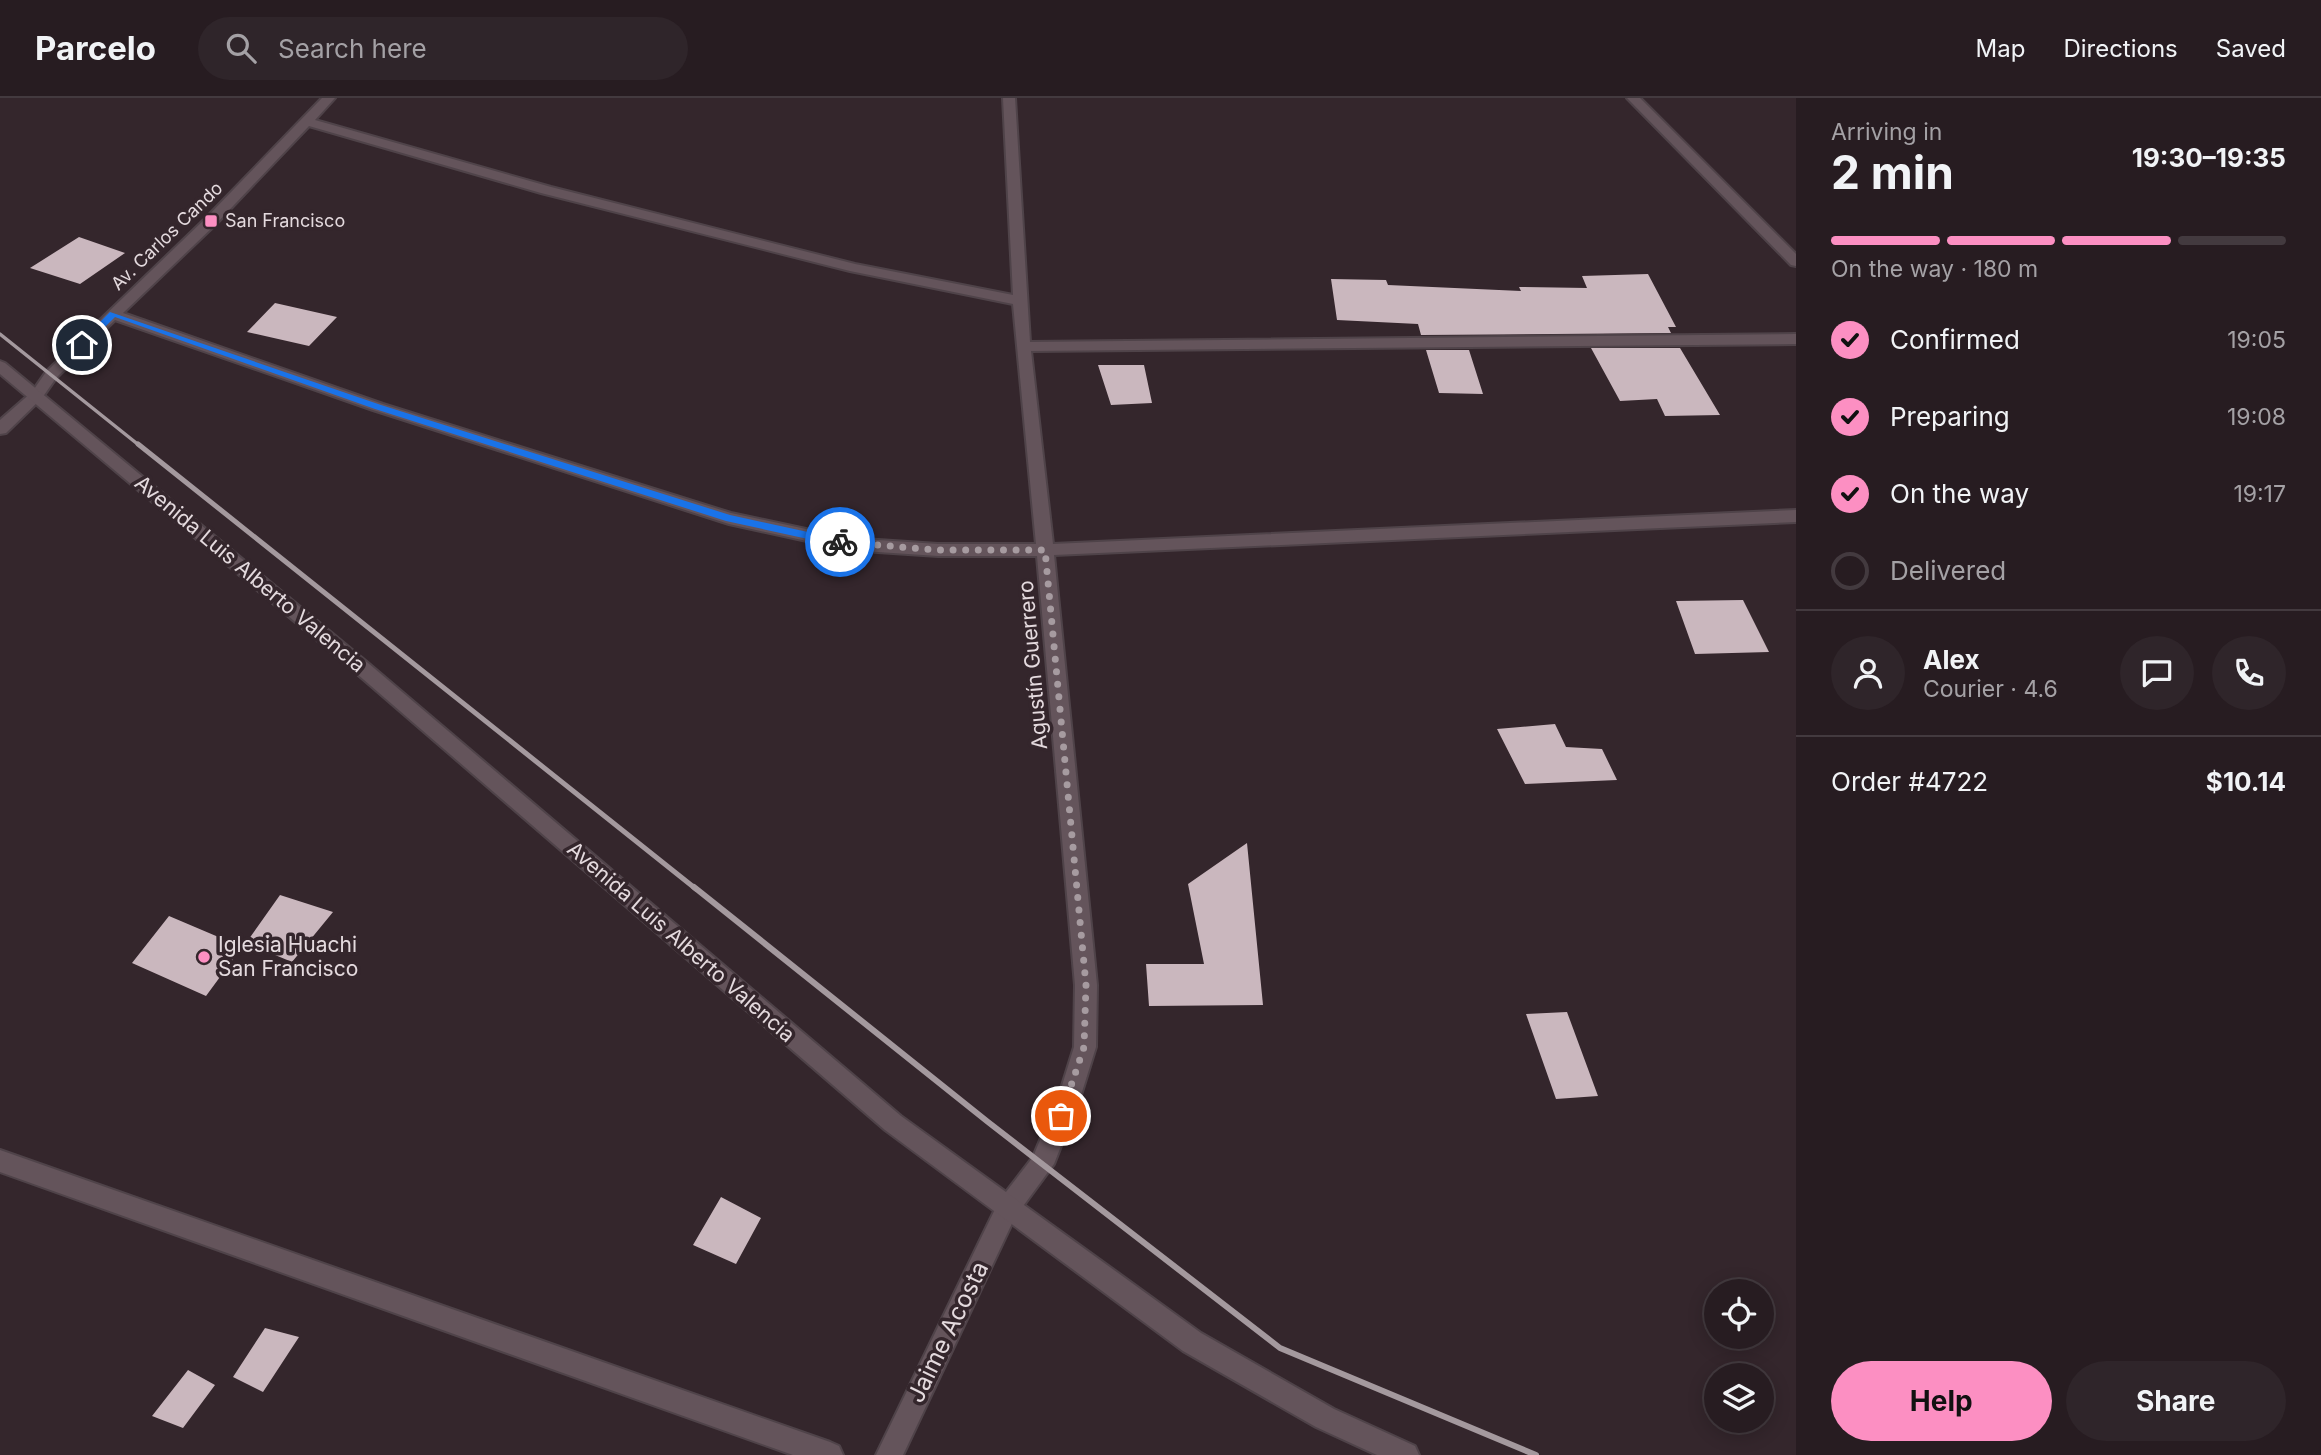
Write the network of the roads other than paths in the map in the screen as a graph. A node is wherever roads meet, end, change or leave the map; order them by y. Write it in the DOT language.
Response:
graph roads {
  1 [pos="329,98"];
  2 [pos="1009,98"];
  3 [pos="1633,98"];
  4 [pos="307,122"];
  5 [pos="1796,262"];
  6 [pos="1020,301"];
  7 [pos="113,314"];
  8 [pos="1796,339"];
  9 [pos="1023,347"];
  10 [pos="0,366"];
  11 [pos="37,395"];
  12 [pos="0,429"];
  13 [pos="1796,516"];
  14 [pos="1045,550"];
  15 [pos="0,1161"];
  16 [pos="1007,1209"];
  17 [pos="830,1455"];
  18 [pos="888,1455"];
  19 [pos="1406,1455"];
  1 -- 4 [label="street, Av. Carlos Cando"];
  2 -- 6 [label="street, Agustín Guerrero"];
  3 -- 5 [label="street"];
  4 -- 6 [label="street"];
  4 -- 7 [label="street, Av. Carlos Cando"];
  6 -- 9 [label="street, Agustín Guerrero"];
  7 -- 11 [label="street, Av. Carlos Cando"];
  7 -- 14 [label="street"];
  8 -- 9 [label="street"];
  9 -- 14 [label="street, Agustín Guerrero"];
  10 -- 11 [label="street, Avenida Luis Alberto Valencia"];
  11 -- 12 [label="street, Av. Carlos Cando"];
  11 -- 16 [label="street, Avenida Luis Alberto Valencia"];
  13 -- 14 [label="street"];
  14 -- 16 [label="street, Agustín Guerrero"];
  15 -- 17 [label="street"];
  16 -- 18 [label="street, Jaime Acosta"];
  16 -- 19 [label="street, Avenida Luis Alberto Valencia"];
}
